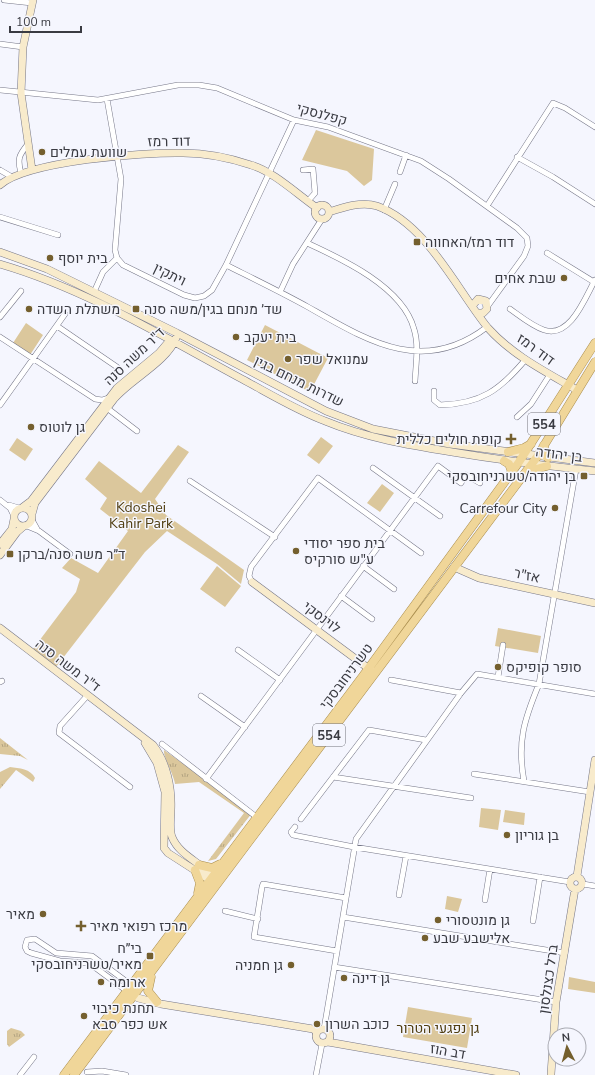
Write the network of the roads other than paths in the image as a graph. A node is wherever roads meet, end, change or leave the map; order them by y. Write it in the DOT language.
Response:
graph roads {
  1 [pos="4,0"];
  2 [pos="20,1"];
  3 [pos="32,2"];
  4 [pos="0,44"];
  5 [pos="23,47"];
  6 [pos="0,90"];
  7 [pos="21,93"];
  8 [pos="107,99"];
  9 [pos="294,120"];
  10 [pos="595,127"];
  11 [pos="28,144"];
  12 [pos="406,155"];
  13 [pos="117,157"];
  14 [pos="517,157"];
  15 [pos="0,170"];
  16 [pos="32,170"];
  17 [pos="303,170"];
  18 [pos="400,172"];
  19 [pos="21,173"];
  20 [pos="270,174"];
  21 [pos="12,177"];
  22 [pos="395,184"];
  23 [pos="0,185"];
  24 [pos="308,202"];
  25 [pos="595,204"];
  26 [pos="487,206"];
  27 [pos="317,208"];
  28 [pos="384,210"];
  29 [pos="330,212"];
  30 [pos="0,217"];
  31 [pos="322,219"];
  32 [pos="58,235"];
  33 [pos="307,242"];
  34 [pos="0,252"];
  35 [pos="546,253"];
  36 [pos="117,258"];
  37 [pos="0,264"];
  38 [pos="226,265"];
  39 [pos="594,281"];
  40 [pos="21,291"];
  41 [pos="94,292"];
  42 [pos="280,292"];
  43 [pos="481,306"];
  44 [pos="510,309"];
  45 [pos="65,314"];
  46 [pos="0,317"];
  47 [pos="486,325"];
  48 [pos="57,326"];
  49 [pos="155,331"];
  50 [pos="177,333"];
  51 [pos="0,337"];
  52 [pos="172,341"];
  53 [pos="595,343"];
  54 [pos="190,352"];
  55 [pos="417,352"];
  56 [pos="162,354"];
  57 [pos="34,359"];
  58 [pos="526,359"];
  59 [pos="595,362"];
  60 [pos="118,367"];
  61 [pos="549,376"];
  62 [pos="415,381"];
  63 [pos="568,385"];
  64 [pos="577,390"];
  65 [pos="434,391"];
  66 [pos="108,398"];
  67 [pos="95,399"];
  68 [pos="0,404"];
  69 [pos="107,408"];
  70 [pos="98,411"];
  71 [pos="517,417"];
  72 [pos="137,431"];
  73 [pos="533,442"];
  74 [pos="544,445"];
  75 [pos="508,452"];
  76 [pos="524,455"];
  77 [pos="537,456"];
  78 [pos="504,461"];
  79 [pos="520,462"];
  80 [pos="548,462"];
  81 [pos="595,463"];
  82 [pos="531,464"];
  83 [pos="372,468"];
  84 [pos="576,469"];
  85 [pos="595,471"];
  86 [pos="512,472"];
  87 [pos="524,474"];
  88 [pos="190,481"];
  89 [pos="480,483"];
  90 [pos="414,497"];
  91 [pos="1,501"];
  92 [pos="21,508"];
  93 [pos="440,516"];
  94 [pos="32,517"];
  95 [pos="14,518"];
  96 [pos="26,526"];
  97 [pos="389,530"];
  98 [pos="39,531"];
  99 [pos="275,537"];
  100 [pos="0,544"];
  101 [pos="421,553"];
  102 [pos="70,554"];
  103 [pos="0,555"];
  104 [pos="363,566"];
  105 [pos="454,567"];
  106 [pos="252,582"];
  107 [pos="394,588"];
  108 [pos="555,595"];
  109 [pos="341,596"];
  110 [pos="595,603"];
  111 [pos="372,619"];
  112 [pos="0,628"];
  113 [pos="316,630"];
  114 [pos="503,645"];
  115 [pos="238,650"];
  116 [pos="368,668"];
  117 [pos="376,674"];
  118 [pos="498,678"];
  119 [pos="280,680"];
  120 [pos="392,680"];
  121 [pos="539,684"];
  122 [pos="461,693"];
  123 [pos="595,694"];
  124 [pos="87,696"];
  125 [pos="201,696"];
  126 [pos="122,721"];
  127 [pos="245,727"];
  128 [pos="426,740"];
  129 [pos="162,744"];
  130 [pos="595,760"];
  131 [pos="474,774"];
  132 [pos="334,777"];
  133 [pos="206,779"];
  134 [pos="524,781"];
  135 [pos="593,781"];
  136 [pos="393,786"];
  137 [pos="130,787"];
  138 [pos="590,792"];
  139 [pos="471,798"];
  140 [pos="257,817"];
  141 [pos="301,819"];
  142 [pos="264,822"];
  143 [pos="295,828"];
  144 [pos="354,847"];
  145 [pos="406,856"];
  146 [pos="224,861"];
  147 [pos="197,867"];
  148 [pos="490,869"];
  149 [pos="577,876"];
  150 [pos="540,877"];
  151 [pos="211,879"];
  152 [pos="570,882"];
  153 [pos="218,884"];
  154 [pos="583,884"];
  155 [pos="595,886"];
  156 [pos="575,889"];
  157 [pos="399,894"];
  158 [pos="346,898"];
  159 [pos="195,900"];
  160 [pos="486,900"];
  161 [pos="225,911"];
  162 [pos="343,917"];
  163 [pos="258,919"];
  164 [pos="533,921"];
  165 [pos="337,951"];
  166 [pos="565,953"];
  167 [pos="334,966"];
  168 [pos="155,968"];
  169 [pos="133,990"];
  170 [pos="556,1002"];
  171 [pos="159,1003"];
  172 [pos="321,1030"];
  173 [pos="325,1043"];
  174 [pos="34,1057"];
  175 [pos="85,1071"];
  176 [pos="550,1074"];
  177 [pos="20,1075"];
  178 [pos="64,1075"];
  179 [pos="74,1075"];
  180 [pos="126,1075"];
  181 [pos="316,1075"];
  182 [pos="516,1075"];
  1 -- 2 [label="street"];
  2 -- 3 [label="street"];
  3 -- 5 [label="street"];
  4 -- 5 [label="street"];
  5 -- 7 [label="street"];
  6 -- 7 [label="street, קפלנסקי"];
  7 -- 8 [label="street, קפלנסקי"];
  7 -- 11 [label="street"];
  8 -- 9 [label="street, קפלנסקי"];
  8 -- 13 [label="street"];
  9 -- 12 [label="street, קפלנסקי"];
  9 -- 20 [label="street, ויתקין"];
  10 -- 14 [label="street"];
  11 -- 16 [label="street"];
  11 -- 19 [label="street"];
  12 -- 18 [label="street"];
  12 -- 26 [label="street, קפלנסקי"];
  13 -- 16 [label="street, דוד רמז"];
  13 -- 20 [label="street, דוד רמז"];
  13 -- 36 [label="street"];
  14 -- 25 [label="street"];
  14 -- 26 [label="street"];
  15 -- 21 [label="street"];
  16 -- 19 [label="street, דוד רמז"];
  17 -- 24 [label="street"];
  19 -- 21 [label="street, דוד רמז"];
  20 -- 24 [label="street, דוד רמז"];
  20 -- 38 [label="street, ויתקין"];
  21 -- 23 [label="street, דוד רמז"];
  22 -- 28 [label="street"];
  24 -- 27 [label="street, דוד רמז"];
  26 -- 43 [label="street, קפלנסקי"];
  27 -- 29 [label="street, דוד רמז"];
  27 -- 31 [label="street"];
  28 -- 29 [label="street"];
  28 -- 43 [label="street"];
  29 -- 31 [label="street"];
  30 -- 32 [label="street"];
  31 -- 33 [label="street"];
  33 -- 42 [label="street"];
  33 -- 55 [label="street"];
  34 -- 41 [label="street, שדרות מנחם בגין"];
  35 -- 39 [label="street"];
  36 -- 38 [label="street, ויתקין"];
  36 -- 41 [label="street"];
  37 -- 49 [label="street, שדרות מנחם בגין"];
  38 -- 42 [label="street"];
  39 -- 44 [label="street"];
  40 -- 46 [label="street"];
  41 -- 50 [label="street, שדרות מנחם בגין"];
  42 -- 55 [label="street"];
  43 -- 47 [label="street"];
  45 -- 48 [label="street"];
  47 -- 55 [label="street"];
  47 -- 58 [label="street, דוד רמז"];
  48 -- 57 [label="street"];
  48 -- 60 [label="street"];
  49 -- 52 [label="street, שדרות מנחם בגין"];
  49 -- 56 [label="street"];
  50 -- 52 [label="street, ד\"ר משה סנה"];
  50 -- 75 [label="street, שדרות מנחם בגין"];
  51 -- 57 [label="street"];
  52 -- 54 [label="street, שדרות מנחם בגין"];
  52 -- 56 [label="street, ד\"ר משה סנה"];
  53 -- 63 [label="main road, טשרניחובסקי / 554"];
  54 -- 56 [label="street"];
  54 -- 78 [label="street, שדרות מנחם בגין"];
  55 -- 62 [label="street"];
  56 -- 66 [label="street, ד\"ר משה סנה"];
  56 -- 69 [label="street, ד\"ר משה סנה"];
  57 -- 67 [label="street"];
  57 -- 68 [label="street"];
  58 -- 61 [label="street, דוד רמז"];
  58 -- 65 [label="street"];
  59 -- 64 [label="main road, טשרניחובסקי / 554"];
  61 -- 63 [label="street, דוד רמז"];
  61 -- 71 [label="street"];
  63 -- 64 [label="street, דוד רמז"];
  63 -- 73 [label="main road, טשרניחובסקי / 554"];
  64 -- 74 [label="main road, טשרניחובסקי / 554"];
  66 -- 67 [label="street"];
  66 -- 70 [label="street, ד\"ר משה סנה"];
  67 -- 70 [label="street"];
  69 -- 72 [label="street"];
  69 -- 94 [label="street, ד\"ר משה סנה"];
  70 -- 92 [label="street, ד\"ר משה סנה"];
  73 -- 75 [label="main road"];
  73 -- 76 [label="main road, טשרניחובסקי / 554"];
  74 -- 77 [label="main road, טשרניחובסקי / 554"];
  74 -- 80 [label="main road"];
  75 -- 76 [label="street, שדרות מנחם בגין"];
  76 -- 77 [label="street, שדרות מנחם בגין"];
  76 -- 79 [label="main road, טשרניחובסקי / 554"];
  77 -- 80 [label="street, בן יהודה"];
  77 -- 82 [label="main road, טשרניחובסקי / 554"];
  78 -- 79 [label="street, שדרות מנחם בגין"];
  78 -- 86 [label="main road"];
  79 -- 82 [label="street, בן יהודה"];
  79 -- 86 [label="main road, טשרניחובסקי / 554"];
  80 -- 81 [label="street, בן יהודה"];
  80 -- 82 [label="street, בן יהודה"];
  80 -- 84 [label="street, בן יהודה"];
  80 -- 87 [label="main road"];
  82 -- 87 [label="main road, טשרניחובסקי / 554"];
  83 -- 90 [label="street"];
  84 -- 85 [label="street, בן יהודה"];
  84 -- 108 [label="street"];
  86 -- 116 [label="main road, טשרניחובסקי / 554"];
  87 -- 105 [label="main road, טשרניחובסקי / 554"];
  88 -- 99 [label="street"];
  89 -- 90 [label="street"];
  90 -- 93 [label="street"];
  90 -- 97 [label="street"];
  91 -- 92 [label="street"];
  91 -- 95 [label="street"];
  92 -- 94 [label="street"];
  92 -- 95 [label="street"];
  94 -- 96 [label="street"];
  94 -- 98 [label="street"];
  95 -- 96 [label="street"];
  95 -- 100 [label="street"];
  96 -- 98 [label="street"];
  96 -- 103 [label="street"];
  97 -- 99 [label="street"];
  97 -- 101 [label="street"];
  97 -- 104 [label="street"];
  98 -- 102 [label="street"];
  99 -- 106 [label="street"];
  104 -- 107 [label="street"];
  104 -- 109 [label="street"];
  105 -- 108 [label="street, אז\"ר"];
  105 -- 117 [label="main road, טשרניחובסקי / 554"];
  106 -- 113 [label="street, לוינסקי"];
  108 -- 110 [label="street, אז\"ר"];
  108 -- 121 [label="street"];
  109 -- 111 [label="street"];
  109 -- 113 [label="street"];
  112 -- 124 [label="street, ד\"ר משה סנה"];
  113 -- 116 [label="street, לוינסקי"];
  113 -- 119 [label="street"];
  114 -- 118 [label="street"];
  115 -- 119 [label="street"];
  116 -- 117 [label="street, לוינסקי"];
  116 -- 140 [label="main road, טשרניחובסקי / 554"];
  117 -- 142 [label="main road, טשרניחובסקי / 554"];
  118 -- 121 [label="street"];
  118 -- 122 [label="street"];
  119 -- 127 [label="street"];
  120 -- 122 [label="street"];
  121 -- 123 [label="street"];
  121 -- 134 [label="street"];
  122 -- 128 [label="street"];
  124 -- 126 [label="street, ד\"ר משה סנה"];
  124 -- 137 [label="street"];
  125 -- 127 [label="street"];
  126 -- 147 [label="street, ד\"ר משה סנה"];
  126 -- 147 [label="street, ד\"ר משה סנה"];
  127 -- 133 [label="street"];
  128 -- 132 [label="street"];
  128 -- 136 [label="street"];
  129 -- 133 [label="street"];
  130 -- 135 [label="street"];
  131 -- 134 [label="street"];
  132 -- 136 [label="street"];
  132 -- 141 [label="street"];
  133 -- 140 [label="street"];
  134 -- 138 [label="street"];
  135 -- 138 [label="street"];
  136 -- 139 [label="street"];
  136 -- 144 [label="street"];
  138 -- 149 [label="street"];
  140 -- 142 [label="street"];
  140 -- 146 [label="main road, טשרניחובסקי / 554"];
  142 -- 153 [label="main road, טשרניחובסקי / 554"];
  143 -- 144 [label="street"];
  144 -- 145 [label="street"];
  144 -- 158 [label="street"];
  145 -- 148 [label="street"];
  145 -- 157 [label="street"];
  146 -- 147 [label="main road"];
  146 -- 151 [label="main road, טשרניחובסקי / 554"];
  147 -- 151 [label="street, ד\"ר משה סנה"];
  147 -- 159 [label="main road"];
  148 -- 150 [label="street"];
  148 -- 160 [label="street"];
  149 -- 152 [label="street"];
  149 -- 154 [label="street"];
  150 -- 152 [label="street"];
  150 -- 164 [label="street"];
  151 -- 153 [label="street, ד\"ר משה סנה"];
  151 -- 159 [label="main road, טשרניחובסקי / 554"];
  152 -- 156 [label="street"];
  153 -- 168 [label="main road, טשרניחובסקי / 554"];
  154 -- 155 [label="street"];
  154 -- 156 [label="street"];
  156 -- 166 [label="street, ברל כצנלסון"];
  158 -- 162 [label="street"];
  158 -- 163 [label="street"];
  159 -- 169 [label="main road, טשרניחובסקי / 554"];
  161 -- 163 [label="street"];
  162 -- 165 [label="street"];
  162 -- 166 [label="street"];
  163 -- 165 [label="street"];
  165 -- 167 [label="street"];
  166 -- 170 [label="street, ברל כצנלסון"];
  167 -- 170 [label="street"];
  167 -- 172 [label="street"];
  168 -- 169 [label="main road, טשרניחובסקי / 554"];
  168 -- 171 [label="main road"];
  169 -- 169 [label="street"];
  169 -- 171 [label="street"];
  169 -- 175 [label="main road, טשרניחובסקי / 554"];
  169 -- 178 [label="main road, טשרניחובסקי / 554"];
  170 -- 176 [label="street, ברל כצנלסון"];
  171 -- 172 [label="street"];
  172 -- 173 [label="street"];
  172 -- 173 [label="street"];
  173 -- 181 [label="street"];
  173 -- 182 [label="street, דב הוז"];
  174 -- 177 [label="street"];
  175 -- 179 [label="main road, טשרניחובסקי / 554"];
  175 -- 180 [label="street"];
}
